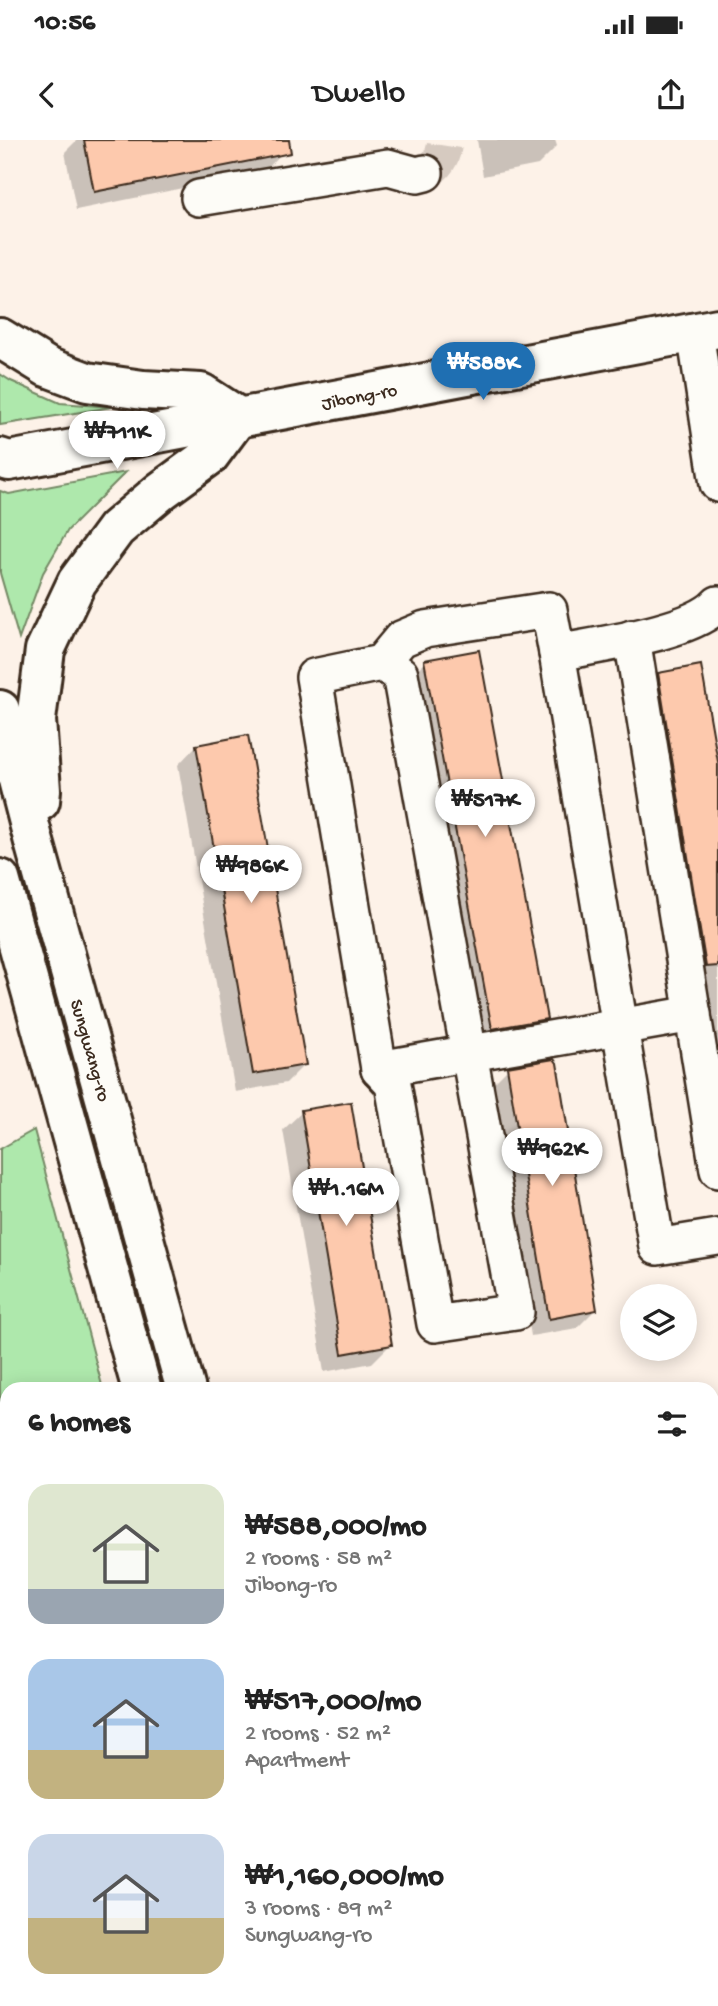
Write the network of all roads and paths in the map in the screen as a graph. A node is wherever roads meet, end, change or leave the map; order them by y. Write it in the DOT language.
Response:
graph roads {
  1 [pos="410,162"];
  2 [pos="199,198"];
  3 [pos="707,330"];
  4 [pos="0,338"];
  5 [pos="238,417"];
  6 [pos="0,458"];
  7 [pos="718,484"];
  8 [pos="718,604"];
  9 [pos="632,638"];
  10 [pos="556,653"];
  11 [pos="381,663"];
  12 [pos="0,710"];
  13 [pos="34,842"];
  14 [pos="1,888"];
  15 [pos="693,1014"];
  16 [pos="620,1027"];
  17 [pos="469,1052"];
  18 [pos="379,1069"];
  19 [pos="718,1170"];
  20 [pos="718,1237"];
  21 [pos="140,1382"];
  22 [pos="184,1382"];
  1 -- 2 [label="lane"];
  3 -- 5 [label="main road, Jibong-ro"];
  3 -- 7 [label="lane"];
  4 -- 5 [label="main road"];
  5 -- 6 [label="main road, Jibong-ro"];
  5 -- 13 [label="main road"];
  8 -- 9 [label="lane"];
  9 -- 10 [label="lane"];
  9 -- 15 [label="lane"];
  10 -- 11 [label="lane"];
  10 -- 16 [label="lane"];
  11 -- 17 [label="lane"];
  11 -- 18 [label="lane"];
  12 -- 13 [label="main road, Sungwang-ro"];
  13 -- 22 [label="main road, Sungwang-ro"];
  14 -- 21 [label="main road"];
  15 -- 16 [label="lane"];
  15 -- 19 [label="lane"];
  16 -- 17 [label="lane"];
  16 -- 20 [label="lane"];
  17 -- 18 [label="lane"];
  17 -- 18 [label="lane"];
}
